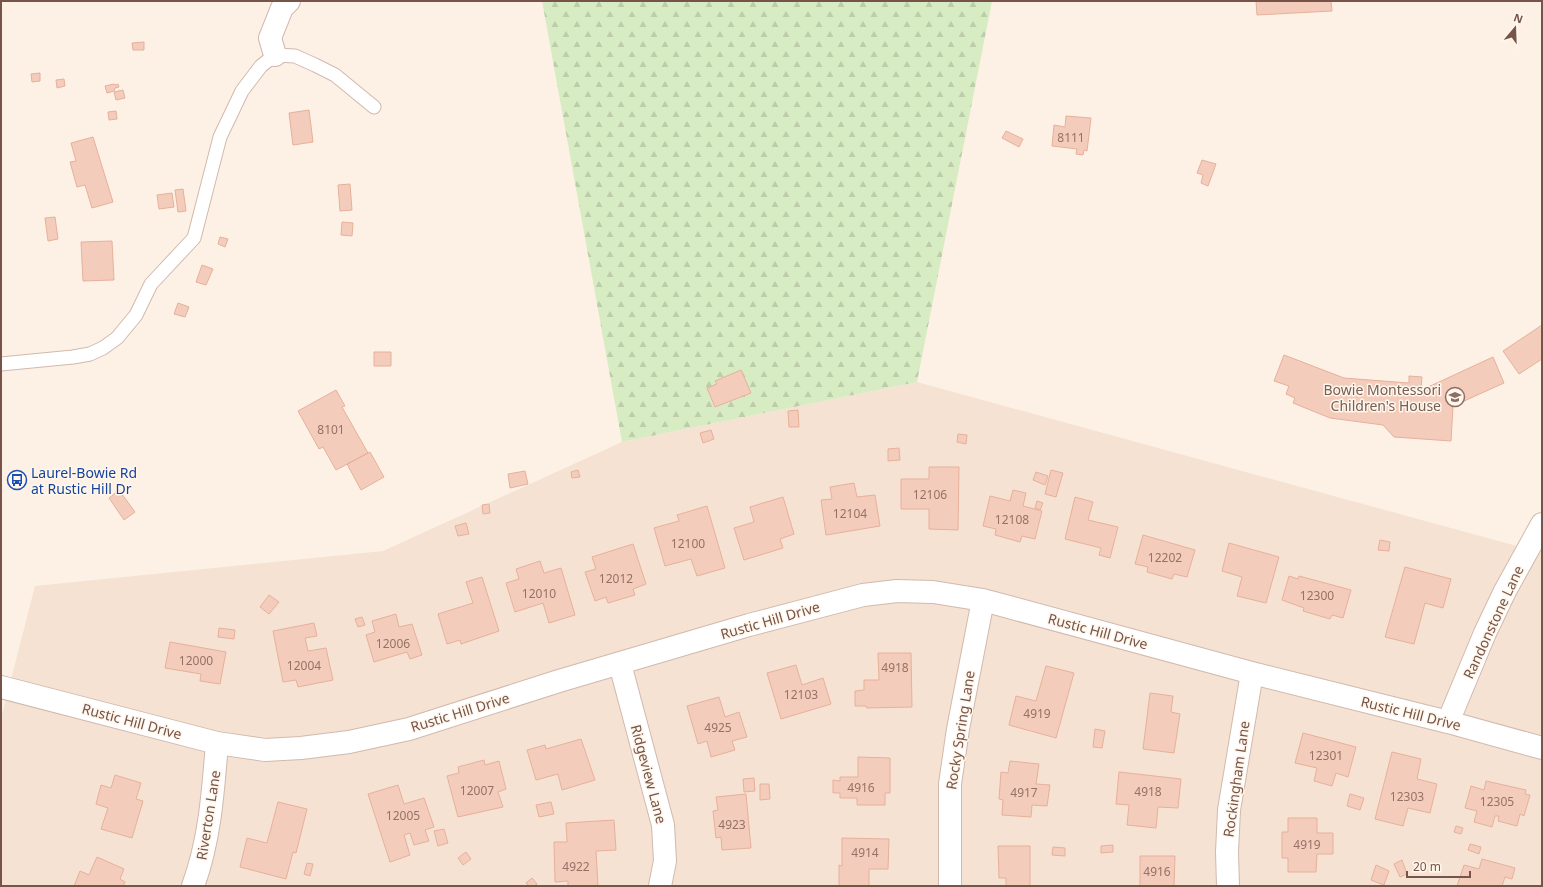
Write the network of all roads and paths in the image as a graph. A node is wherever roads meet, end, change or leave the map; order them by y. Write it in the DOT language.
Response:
graph roads {
  1 [pos="289,1"];
  2 [pos="274,56"];
  3 [pos="374,106"];
  4 [pos="1,364"];
  5 [pos="1542,524"];
  6 [pos="983,600"];
  7 [pos="620,664"];
  8 [pos="1252,673"];
  9 [pos="1,687"];
  10 [pos="1448,722"];
  11 [pos="218,743"];
  12 [pos="1542,748"];
  13 [pos="193,886"];
  14 [pos="660,886"];
  15 [pos="950,886"];
  16 [pos="1228,886"];
  1 -- 2 [label="street"];
  2 -- 3 [label="lane"];
  2 -- 4 [label="lane"];
  5 -- 10 [label="street, Randonstone Lane"];
  6 -- 7 [label="street, Rustic Hill Drive"];
  6 -- 8 [label="street, Rustic Hill Drive"];
  6 -- 15 [label="street, Rocky Spring Lane"];
  7 -- 11 [label="street, Rustic Hill Drive"];
  7 -- 14 [label="street, Ridgeview Lane"];
  8 -- 10 [label="street, Rustic Hill Drive"];
  8 -- 16 [label="street, Rockingham Lane"];
  9 -- 11 [label="street, Rustic Hill Drive"];
  10 -- 12 [label="street, Rustic Hill Drive"];
  11 -- 13 [label="street, Riverton Lane"];
}
